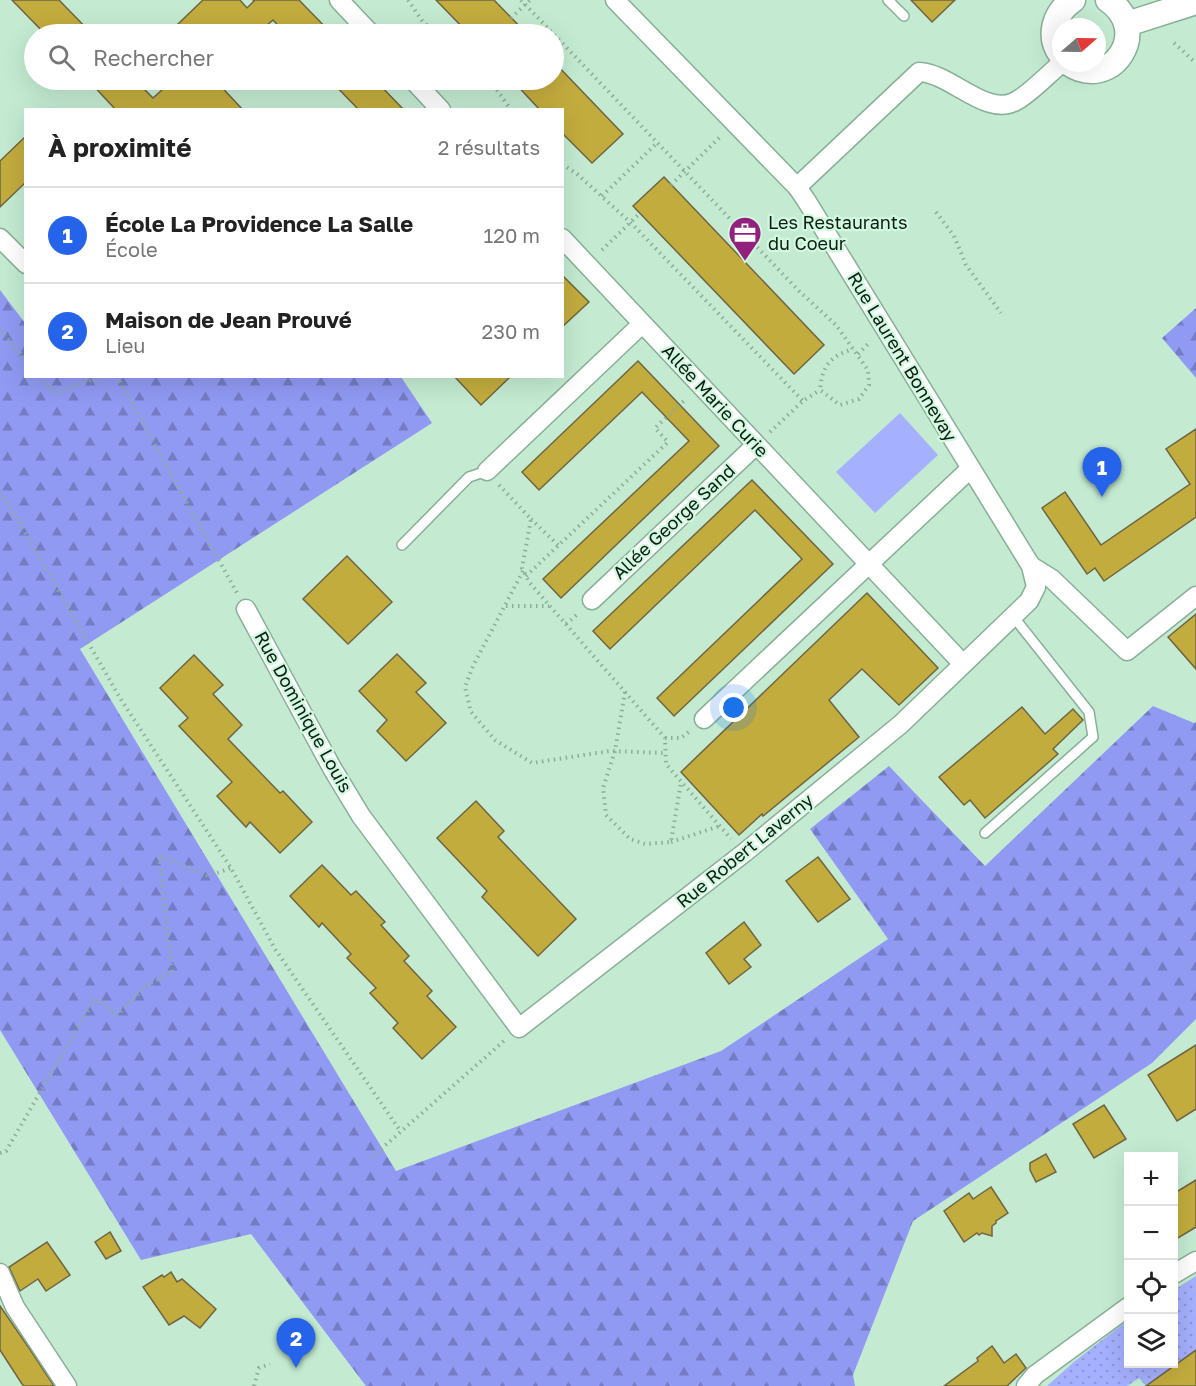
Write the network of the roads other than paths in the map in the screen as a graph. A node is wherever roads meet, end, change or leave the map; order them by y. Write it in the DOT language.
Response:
graph roads {
  1 [pos="339,0"];
  2 [pos="615,0"];
  3 [pos="888,0"];
  4 [pos="1108,0"];
  5 [pos="1065,2"];
  6 [pos="1196,2"];
  7 [pos="904,16"];
  8 [pos="1057,18"];
  9 [pos="362,24"];
  10 [pos="1127,24"];
  11 [pos="1106,67"];
  12 [pos="1052,71"];
  13 [pos="422,90"];
  14 [pos="439,108"];
  15 [pos="797,187"];
  16 [pos="0,238"];
  17 [pos="564,240"];
  18 [pos="24,262"];
  19 [pos="642,324"];
  20 [pos="756,445"];
  21 [pos="970,469"];
  22 [pos="487,471"];
  23 [pos="402,545"];
  24 [pos="869,563"];
  25 [pos="1031,566"];
  26 [pos="1196,596"];
  27 [pos="592,600"];
  28 [pos="246,609"];
  29 [pos="1012,615"];
  30 [pos="963,664"];
  31 [pos="704,719"];
  32 [pos="985,833"];
  33 [pos="519,1028"];
  34 [pos="1196,1261"];
  35 [pos="1178,1271"];
  36 [pos="0,1273"];
  37 [pos="1124,1310"];
  38 [pos="67,1386"];
  39 [pos="1026,1386"];
  1 -- 9 [label="street"];
  2 -- 15 [label="street, Rue Laurent Bonnevay"];
  3 -- 7 [label="lane"];
  4 -- 10 [label="street"];
  5 -- 8 [label="street"];
  6 -- 10 [label="street"];
  10 -- 11 [label="street"];
  12 -- 15 [label="street"];
  13 -- 14 [label="street"];
  15 -- 21 [label="street, Rue Laurent Bonnevay"];
  16 -- 18 [label="street"];
  17 -- 19 [label="street, Allée Marie Curie"];
  19 -- 20 [label="street, Allée Marie Curie"];
  19 -- 22 [label="street"];
  20 -- 24 [label="street, Allée Marie Curie"];
  20 -- 27 [label="street, Allée George Sand"];
  21 -- 24 [label="street"];
  21 -- 25 [label="street, Rue Laurent Bonnevay"];
  22 -- 23 [label="lane"];
  24 -- 30 [label="street, Allée Marie Curie"];
  24 -- 31 [label="street"];
  25 -- 26 [label="street"];
  25 -- 29 [label="street, Rue Robert Laverny"];
  28 -- 33 [label="street, Rue Dominique Louis"];
  29 -- 30 [label="street, Rue Robert Laverny"];
  29 -- 32 [label="lane"];
  30 -- 33 [label="street, Rue Robert Laverny"];
  34 -- 35 [label="street"];
  36 -- 38 [label="street"];
  37 -- 39 [label="street"];
}
